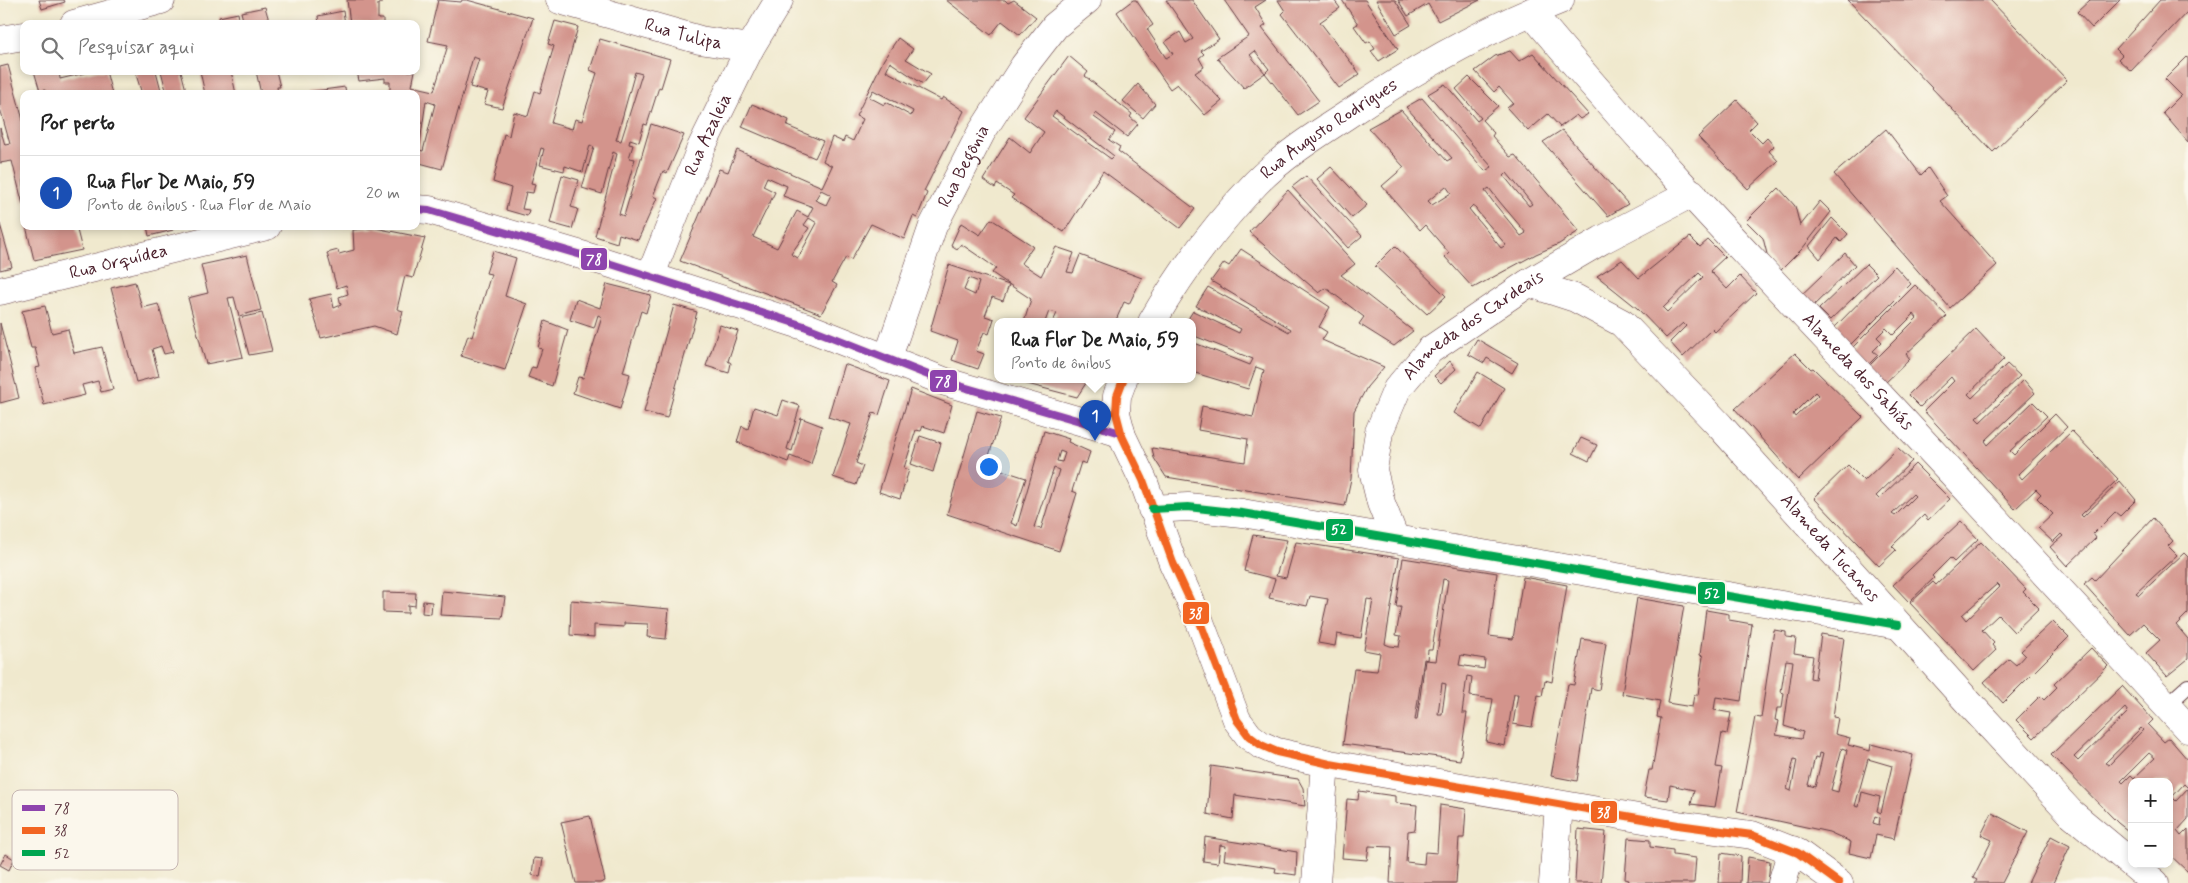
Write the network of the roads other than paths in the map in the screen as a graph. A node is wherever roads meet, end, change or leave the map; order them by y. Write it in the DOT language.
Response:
graph roads {
  1 [pos="161,0"];
  2 [pos="560,0"];
  3 [pos="779,0"];
  4 [pos="1087,0"];
  5 [pos="1560,0"];
  6 [pos="1530,12"];
  7 [pos="88,20"];
  8 [pos="20,37"];
  9 [pos="0,40"];
  10 [pos="750,48"];
  11 [pos="1692,193"];
  12 [pos="420,210"];
  13 [pos="250,230"];
  14 [pos="650,277"];
  15 [pos="1529,283"];
  16 [pos="0,290"];
  17 [pos="1154,318"];
  18 [pos="887,360"];
  19 [pos="1122,383"];
  20 [pos="1121,433"];
  21 [pos="1152,509"];
  22 [pos="1395,539"];
  23 [pos="1898,625"];
  24 [pos="2188,686"];
  25 [pos="2166,706"];
  26 [pos="2188,729"];
  27 [pos="1325,763"];
  28 [pos="1560,805"];
  29 [pos="1792,850"];
  30 [pos="1316,883"];
  31 [pos="1552,883"];
  32 [pos="1782,883"];
  33 [pos="1839,883"];
  34 [pos="2155,883"];
  1 -- 7 [label="street"];
  2 -- 10 [label="street, Rua Tulipa"];
  3 -- 10 [label="street, Rua Azaleia"];
  4 -- 18 [label="street, Rua Begônia"];
  5 -- 6 [label="street, Rua Augusto Rodrigues"];
  6 -- 11 [label="street, Alameda dos Sabiás"];
  6 -- 17 [label="street, Rua Augusto Rodrigues"];
  8 -- 9 [label="street"];
  10 -- 14 [label="street, Rua Azaleia"];
  11 -- 15 [label="street, Alameda dos Cardeais"];
  11 -- 25 [label="street, Alameda dos Sabiás"];
  12 -- 14 [label="street"];
  13 -- 16 [label="street, Rua Orquídea"];
  14 -- 18 [label="street"];
  15 -- 22 [label="street, Alameda dos Cardeais"];
  15 -- 23 [label="street, Alameda Tucanos"];
  18 -- 20 [label="street"];
  19 -- 20 [label="street"];
  20 -- 21 [label="street"];
  21 -- 22 [label="street"];
  21 -- 27 [label="street"];
  22 -- 23 [label="street"];
  23 -- 34 [label="street, Alameda Tucanos"];
  24 -- 25 [label="lane"];
  25 -- 26 [label="street, Alameda dos Sabiás"];
  27 -- 28 [label="street"];
  27 -- 30 [label="street"];
  28 -- 29 [label="street"];
  28 -- 31 [label="street"];
  29 -- 32 [label="street"];
  29 -- 33 [label="street"];
}
